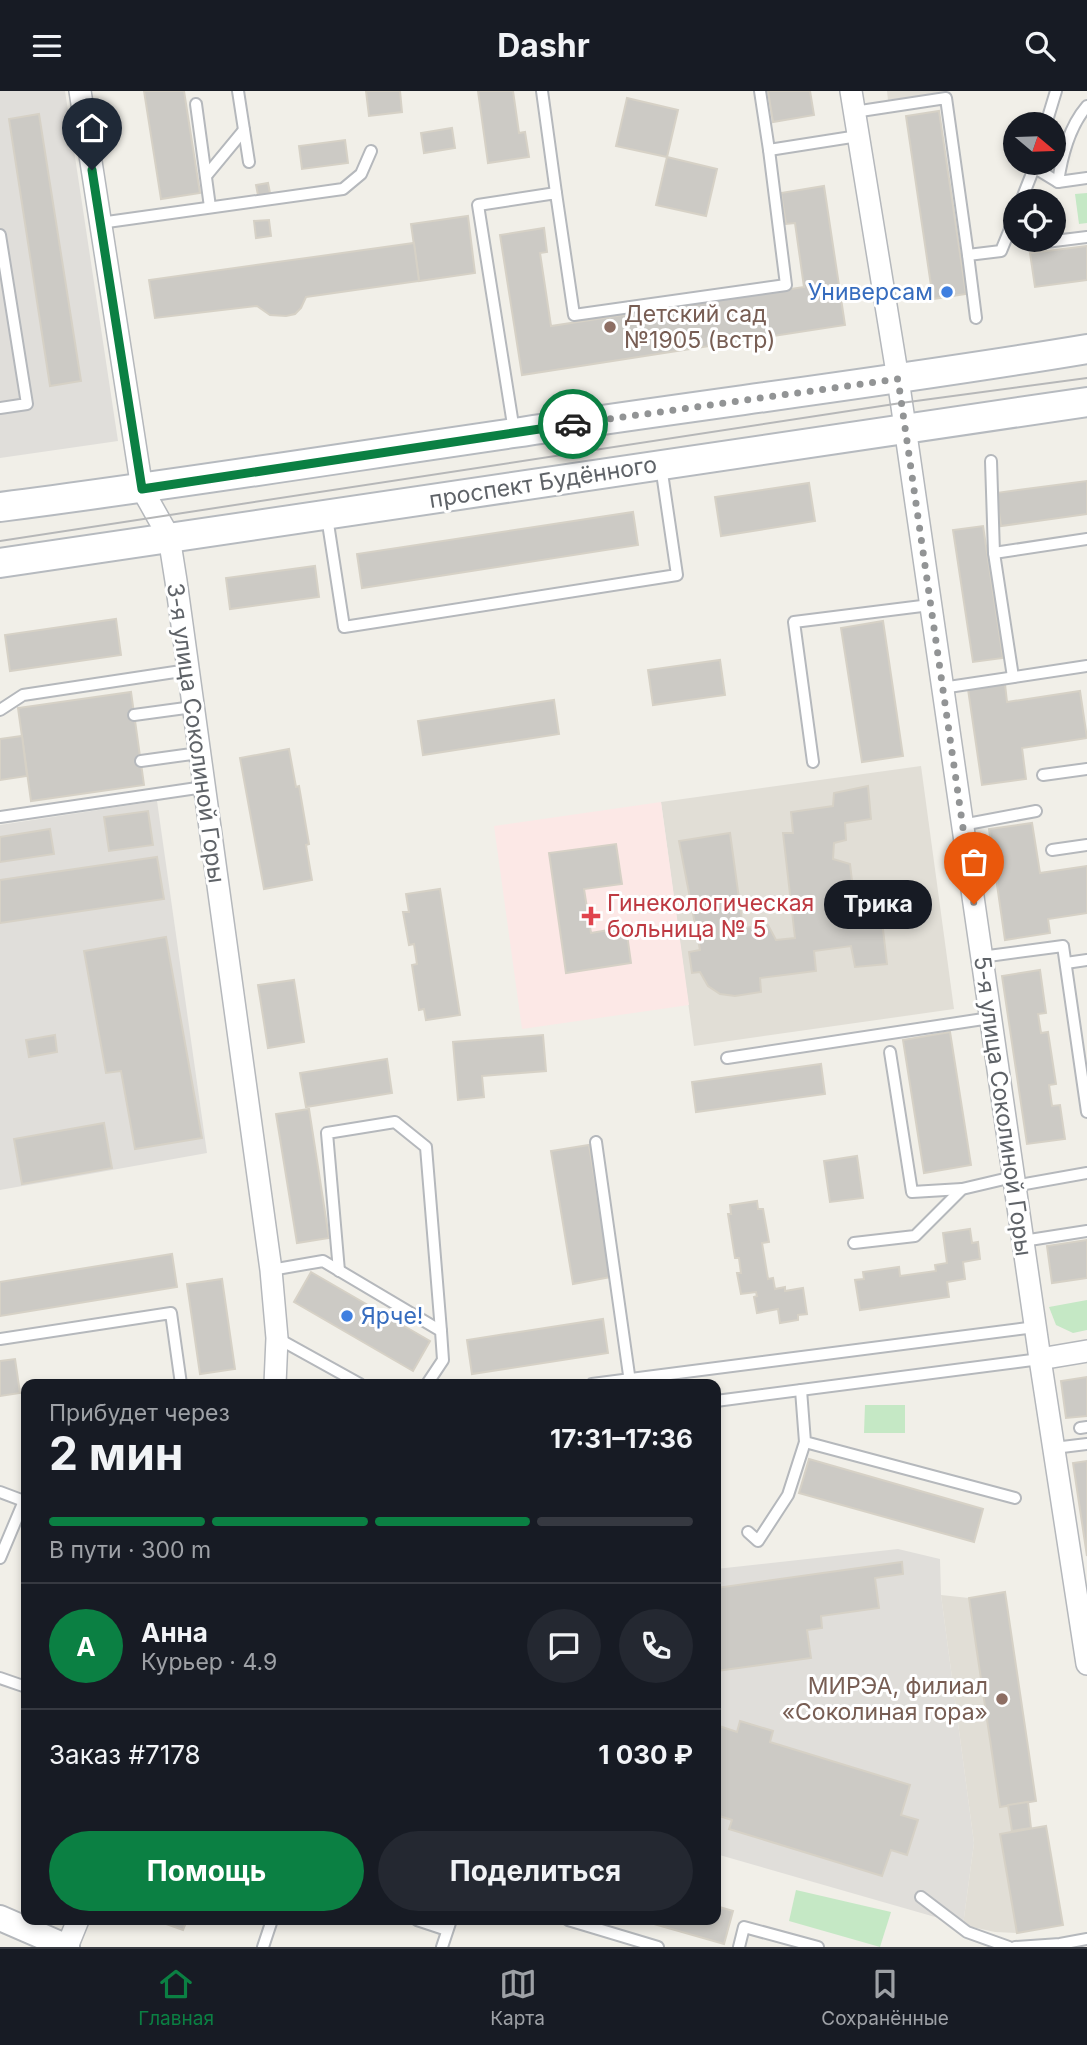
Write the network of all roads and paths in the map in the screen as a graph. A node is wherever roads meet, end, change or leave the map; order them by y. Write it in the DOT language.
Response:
graph roads {
  1 [pos="79,91"];
  2 [pos="238,91"];
  3 [pos="542,91"];
  4 [pos="760,91"];
  5 [pos="851,91"];
  6 [pos="1056,91"];
  7 [pos="196,104"];
  8 [pos="1087,106"];
  9 [pos="854,112"];
  10 [pos="1050,112"];
  11 [pos="244,130"];
  12 [pos="858,136"];
  13 [pos="769,150"];
  14 [pos="371,151"];
  15 [pos="249,162"];
  16 [pos="1049,175"];
  17 [pos="206,176"];
  18 [pos="1087,178"];
  19 [pos="1058,182"];
  20 [pos="556,194"];
  21 [pos="210,208"];
  22 [pos="100,223"];
  23 [pos="0,235"];
  24 [pos="1087,237"];
  25 [pos="1066,240"];
  26 [pos="1003,246"];
  27 [pos="968,255"];
  28 [pos="976,318"];
  29 [pos="1087,349"];
  30 [pos="898,379"];
  31 [pos="1087,402"];
  32 [pos="0,408"];
  33 [pos="904,428"];
  34 [pos="514,432"];
  35 [pos="991,461"];
  36 [pos="661,464"];
  37 [pos="142,489"];
  38 [pos="0,507"];
  39 [pos="327,514"];
  40 [pos="169,537"];
  41 [pos="1087,539"];
  42 [pos="994,553"];
  43 [pos="0,563"];
  44 [pos="930,605"];
  45 [pos="1087,666"];
  46 [pos="188,670"];
  47 [pos="1013,677"];
  48 [pos="942,688"];
  49 [pos="193,706"];
  50 [pos="0,710"];
  51 [pos="135,715"];
  52 [pos="199,753"];
  53 [pos="141,761"];
  54 [pos="813,762"];
  55 [pos="1087,769"];
  56 [pos="1044,775"];
  57 [pos="204,787"];
  58 [pos="1036,811"];
  59 [pos="0,817"];
  60 [pos="962,825"];
  61 [pos="1087,845"];
  62 [pos="1052,850"];
  63 [pos="981,957"];
  64 [pos="1087,960"];
  65 [pos="1066,963"];
  66 [pos="990,1018"];
  67 [pos="890,1052"];
  68 [pos="727,1058"];
  69 [pos="1085,1085"];
  70 [pos="1087,1112"];
  71 [pos="596,1142"];
  72 [pos="1087,1173"];
  73 [pos="1014,1181"];
  74 [pos="962,1189"];
  75 [pos="1087,1231"];
  76 [pos="1023,1241"];
  77 [pos="854,1243"];
  78 [pos="271,1270"];
  79 [pos="340,1271"];
  80 [pos="1035,1327"];
  81 [pos="441,1332"];
  82 [pos="277,1338"];
  83 [pos="0,1339"];
  84 [pos="1087,1351"];
  85 [pos="1040,1359"];
  86 [pos="180,1379"];
  87 [pos="275,1379"];
  88 [pos="351,1379"];
  89 [pos="430,1379"];
  90 [pos="630,1379"];
  91 [pos="645,1379"];
  92 [pos="801,1390"];
  93 [pos="721,1400"];
  94 [pos="805,1443"];
  95 [pos="1087,1444"];
  96 [pos="1054,1448"];
  97 [pos="0,1492"];
  98 [pos="1015,1498"];
  99 [pos="21,1500"];
  100 [pos="21,1509"];
  101 [pos="748,1532"];
  102 [pos="2,1546"];
  103 [pos="0,1558"];
  104 [pos="1084,1630"];
  105 [pos="1087,1664"];
  106 [pos="0,1678"];
  107 [pos="21,1685"];
  108 [pos="921,1897"];
  109 [pos="0,1918"];
  110 [pos="76,1925"];
  111 [pos="270,1925"];
  112 [pos="449,1925"];
  113 [pos="585,1925"];
  114 [pos="0,1932"];
  115 [pos="1087,1939"];
  116 [pos="67,1947"];
  117 [pos="263,1947"];
  118 [pos="442,1947"];
  119 [pos="658,1947"];
  120 [pos="739,1947"];
  121 [pos="818,1947"];
  122 [pos="1009,1947"];
  123 [pos="1015,1947"];
  1 -- 22 [label="street, 3-я улица Соколиной Горы"];
  2 -- 11 [label="lane"];
  3 -- 20 [label="lane"];
  4 -- 13 [label="lane"];
  5 -- 9 [label="street, 5-я улица Соколиной Горы"];
  6 -- 10 [label="lane"];
  7 -- 17 [label="lane"];
  8 -- 19 [label="lane"];
  9 -- 12 [label="street, 5-я улица Соколиной Горы"];
  9 -- 27 [label="lane"];
  11 -- 15 [label="lane"];
  11 -- 17 [label="lane"];
  12 -- 13 [label="lane"];
  12 -- 30 [label="street, 5-я улица Соколиной Горы"];
  13 -- 20 [label="lane"];
  14 -- 21 [label="lane"];
  16 -- 19 [label="lane"];
  17 -- 21 [label="lane"];
  18 -- 19 [label="lane"];
  20 -- 34 [label="lane"];
  21 -- 22 [label="lane"];
  22 -- 37 [label="street, 3-я улица Соколиной Горы"];
  23 -- 32 [label="lane"];
  24 -- 25 [label="lane"];
  26 -- 27 [label="lane"];
  27 -- 28 [label="lane"];
  29 -- 30 [label="main road"];
  30 -- 33 [label="street, 5-я улица Соколиной Горы"];
  30 -- 34 [label="main road"];
  31 -- 33 [label="main road, проспект Будённого"];
  33 -- 36 [label="main road, проспект Будённого"];
  33 -- 44 [label="street, 5-я улица Соколиной Горы"];
  34 -- 37 [label="main road"];
  35 -- 42 [label="lane"];
  36 -- 39 [label="main road, проспект Будённого"];
  36 -- 39 [label="lane"];
  37 -- 38 [label="main road"];
  37 -- 40 [label="street, 3-я улица Соколиной Горы"];
  39 -- 40 [label="main road, проспект Будённого"];
  40 -- 43 [label="main road, проспект Будённого"];
  40 -- 46 [label="street, 3-я улица Соколиной Горы"];
  41 -- 42 [label="lane"];
  42 -- 47 [label="lane"];
  44 -- 48 [label="street, 5-я улица Соколиной Горы"];
  44 -- 54 [label="lane"];
  45 -- 47 [label="lane"];
  46 -- 49 [label="street, 3-я улица Соколиной Горы"];
  46 -- 50 [label="lane"];
  47 -- 48 [label="lane"];
  48 -- 60 [label="street, 5-я улица Соколиной Горы"];
  49 -- 51 [label="lane"];
  49 -- 52 [label="street, 3-я улица Соколиной Горы"];
  52 -- 53 [label="lane"];
  52 -- 57 [label="street, 3-я улица Соколиной Горы"];
  55 -- 56 [label="lane"];
  57 -- 59 [label="lane"];
  57 -- 78 [label="street, 3-я улица Соколиной Горы"];
  58 -- 60 [label="lane"];
  60 -- 63 [label="street, 5-я улица Соколиной Горы"];
  61 -- 62 [label="lane"];
  63 -- 65 [label="lane"];
  63 -- 66 [label="street, 5-я улица Соколиной Горы"];
  64 -- 65 [label="lane"];
  65 -- 69 [label="lane"];
  66 -- 68 [label="lane"];
  66 -- 73 [label="street, 5-я улица Соколиной Горы"];
  67 -- 74 [label="lane"];
  69 -- 70 [label="lane"];
  71 -- 90 [label="lane"];
  72 -- 73 [label="lane"];
  73 -- 74 [label="lane"];
  73 -- 76 [label="street, 5-я улица Соколиной Горы"];
  74 -- 77 [label="lane"];
  75 -- 76 [label="lane"];
  76 -- 80 [label="street, 5-я улица Соколиной Горы"];
  78 -- 79 [label="lane"];
  78 -- 82 [label="street, 3-я улица Соколиной Горы"];
  79 -- 81 [label="lane"];
  79 -- 81 [label="lane"];
  80 -- 85 [label="street, 5-я улица Соколиной Горы"];
  80 -- 91 [label="lane"];
  81 -- 89 [label="lane"];
  82 -- 87 [label="street, 3-я улица Соколиной Горы"];
  82 -- 88 [label="lane"];
  83 -- 86 [label="lane"];
  84 -- 85 [label="street"];
  85 -- 92 [label="lane"];
  85 -- 96 [label="street, 5-я улица Соколиной Горы"];
  92 -- 93 [label="lane"];
  92 -- 94 [label="lane"];
  94 -- 98 [label="lane"];
  94 -- 101 [label="lane"];
  95 -- 96 [label="lane"];
  96 -- 104 [label="street, 5-я улица Соколиной Горы"];
  97 -- 99 [label="lane"];
  100 -- 102 [label="lane"];
  102 -- 103 [label="lane"];
  104 -- 105 [label="street, 5-я улица Соколиной Горы"];
  106 -- 107 [label="lane"];
  108 -- 122 [label="lane"];
  109 -- 116 [label="street"];
  110 -- 116 [label="street"];
  111 -- 117 [label="lane"];
  112 -- 118 [label="lane"];
  113 -- 119 [label="lane"];
  114 -- 116 [label="street"];
  115 -- 123 [label="lane"];
  120 -- 121 [label="lane"];
}
